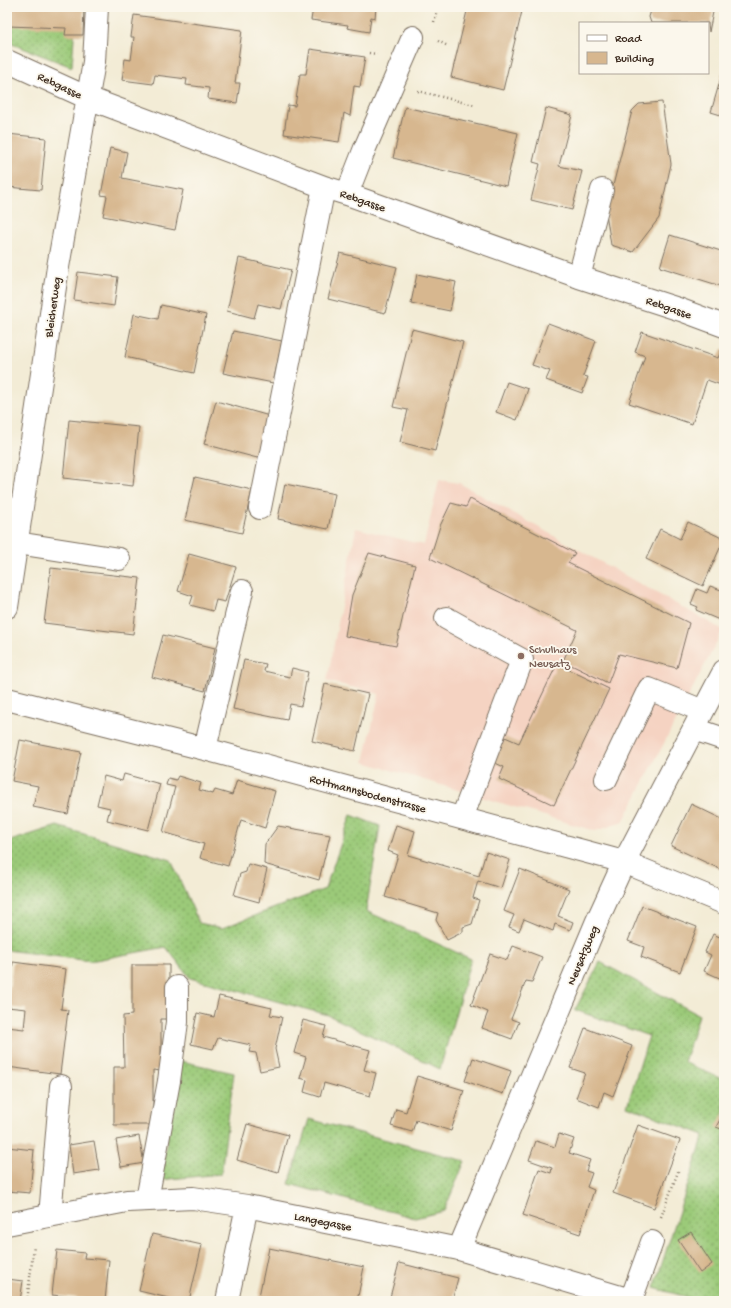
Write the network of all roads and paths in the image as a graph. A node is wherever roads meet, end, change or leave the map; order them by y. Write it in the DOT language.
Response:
graph roads {
  1 [pos="97,7"];
  2 [pos="413,37"];
  3 [pos="7,61"];
  4 [pos="392,84"];
  5 [pos="88,98"];
  6 [pos="474,105"];
  7 [pos="324,187"];
  8 [pos="602,190"];
  9 [pos="347,194"];
  10 [pos="579,277"];
  11 [pos="724,326"];
  12 [pos="260,508"];
  13 [pos="17,543"];
  14 [pos="119,559"];
  15 [pos="242,591"];
  16 [pos="7,607"];
  17 [pos="446,618"];
  18 [pos="724,671"];
  19 [pos="7,699"];
  20 [pos="698,720"];
  21 [pos="724,739"];
  22 [pos="205,749"];
  23 [pos="606,779"];
  24 [pos="462,818"];
  25 [pos="624,862"];
  26 [pos="724,903"];
  27 [pos="177,987"];
  28 [pos="61,1086"];
  29 [pos="679,1169"];
  30 [pos="147,1200"];
  31 [pos="247,1206"];
  32 [pos="44,1217"];
  33 [pos="7,1224"];
  34 [pos="652,1242"];
  35 [pos="459,1249"];
  36 [pos="609,1298"];
  37 [pos="27,1301"];
  38 [pos="227,1301"];
  39 [pos="632,1301"];
  1 -- 5 [label="street, Bleicherweg"];
  2 -- 4 [label="street"];
  3 -- 5 [label="street, Rebgasse"];
  4 -- 6 [label="path"];
  4 -- 9 [label="street"];
  5 -- 7 [label="street, Rebgasse"];
  5 -- 13 [label="street, Bleicherweg"];
  7 -- 9 [label="street, Rebgasse"];
  7 -- 12 [label="street"];
  8 -- 10 [label="street"];
  9 -- 10 [label="street, Rebgasse"];
  10 -- 11 [label="street, Rebgasse"];
  13 -- 14 [label="street"];
  13 -- 16 [label="street, Bleicherweg"];
  15 -- 22 [label="street"];
  17 -- 24 [label="street"];
  18 -- 20 [label="street, Neusatzweg"];
  19 -- 22 [label="street, Rottmannsbodenstrasse"];
  20 -- 21 [label="street"];
  20 -- 23 [label="street"];
  20 -- 25 [label="street, Neusatzweg"];
  22 -- 24 [label="street, Rottmannsbodenstrasse"];
  24 -- 25 [label="street, Rottmannsbodenstrasse"];
  25 -- 26 [label="street, Rottmannsbodenstrasse"];
  25 -- 35 [label="street, Neusatzweg"];
  27 -- 30 [label="street"];
  28 -- 32 [label="street"];
  29 -- 34 [label="path"];
  30 -- 31 [label="street, Langegasse"];
  30 -- 32 [label="street, Langegasse"];
  31 -- 35 [label="street, Langegasse"];
  31 -- 38 [label="street"];
  32 -- 33 [label="street, Langegasse"];
  32 -- 37 [label="path"];
  34 -- 39 [label="street"];
  35 -- 36 [label="street, Langegasse"];
  36 -- 39 [label="street, Langegasse"];
}
